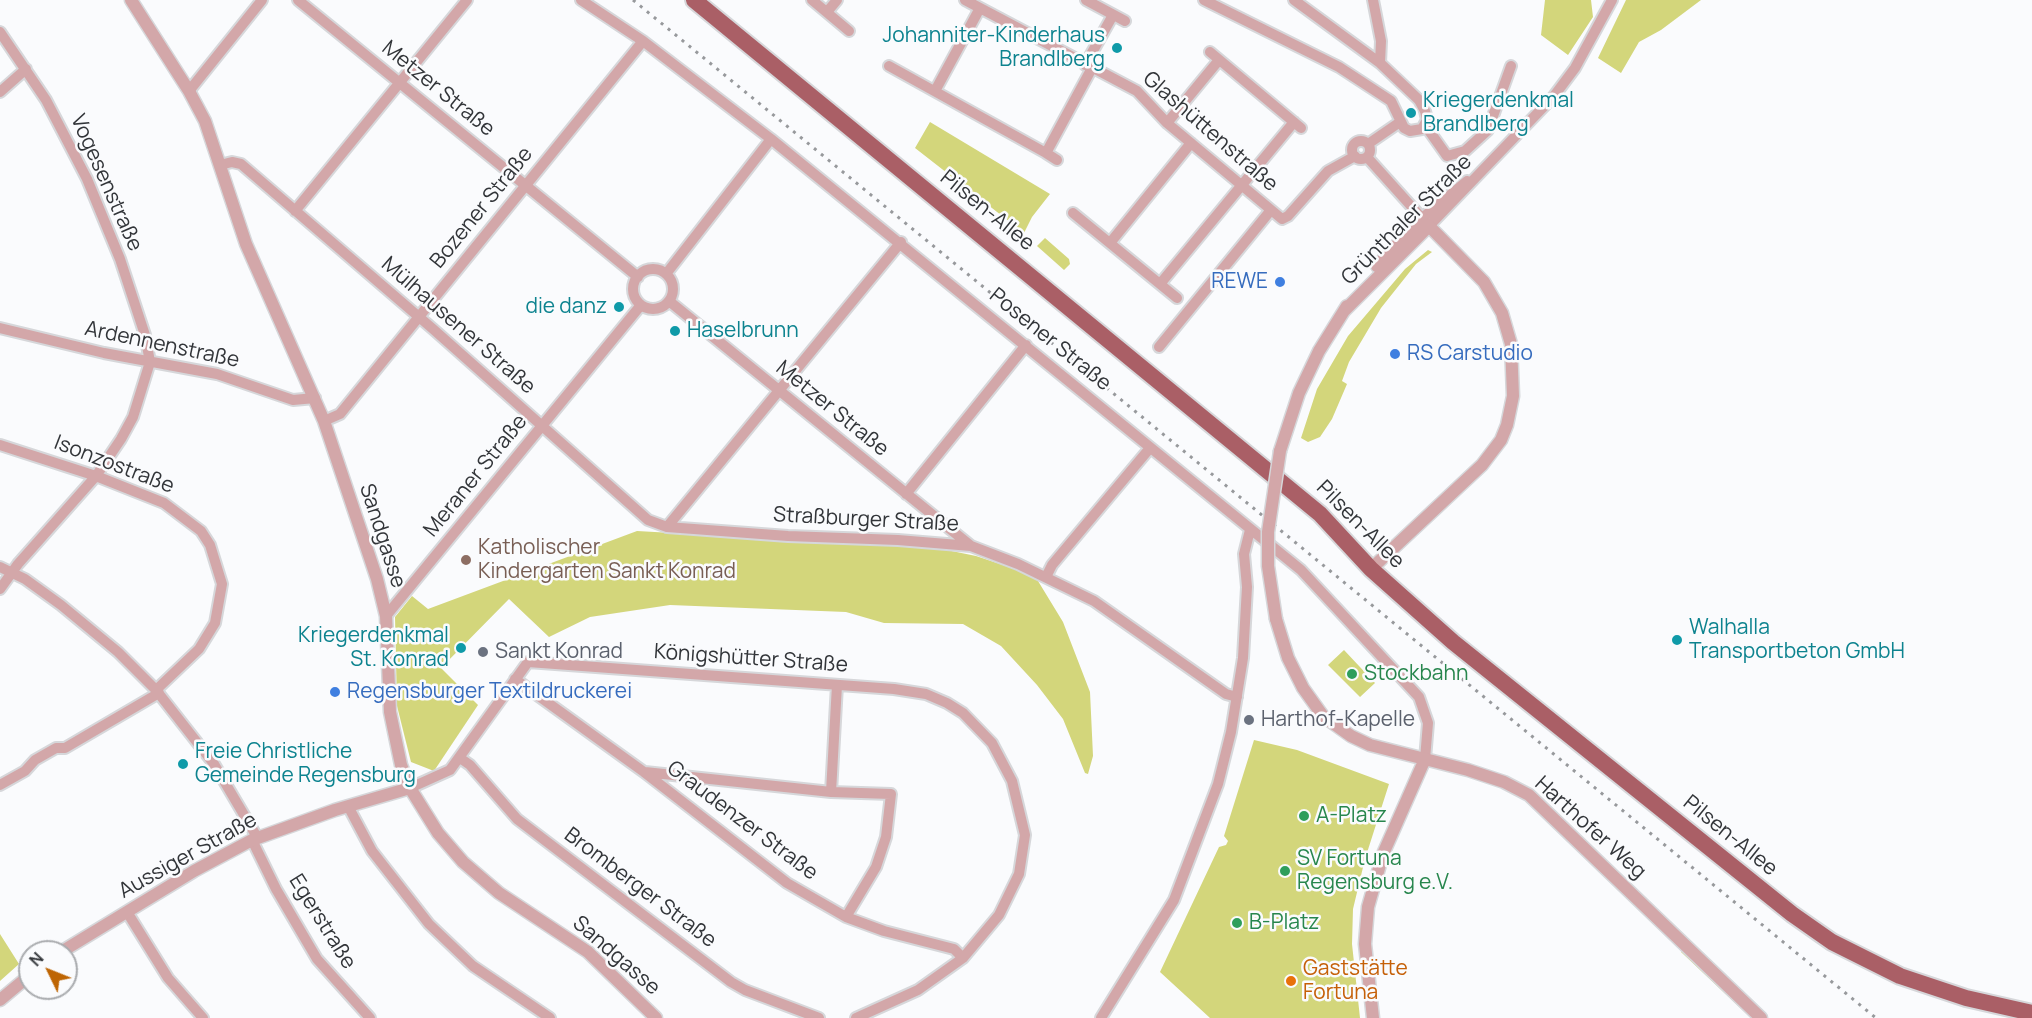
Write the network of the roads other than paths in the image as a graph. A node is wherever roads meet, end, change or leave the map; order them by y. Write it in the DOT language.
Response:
graph roads {
  1 [pos="131,0"];
  2 [pos="262,0"];
  3 [pos="298,0"];
  4 [pos="467,0"];
  5 [pos="581,0"];
  6 [pos="694,0"];
  7 [pos="812,0"];
  8 [pos="837,0"];
  9 [pos="965,0"];
  10 [pos="1086,0"];
  11 [pos="1204,0"];
  12 [pos="1293,0"];
  13 [pos="1373,0"];
  14 [pos="1612,0"];
  15 [pos="980,8"];
  16 [pos="827,12"];
  17 [pos="1113,15"];
  18 [pos="1125,21"];
  19 [pos="849,31"];
  20 [pos="0,32"];
  21 [pos="643,41"];
  22 [pos="1210,52"];
  23 [pos="1219,60"];
  24 [pos="1380,63"];
  25 [pos="889,66"];
  26 [pos="1511,66"];
  27 [pos="1089,67"];
  28 [pos="26,69"];
  29 [pos="399,83"];
  30 [pos="935,91"];
  31 [pos="0,92"];
  32 [pos="189,92"];
  33 [pos="1400,122"];
  34 [pos="1167,123"];
  35 [pos="1425,125"];
  36 [pos="771,140"];
  37 [pos="1191,143"];
  38 [pos="1368,144"];
  39 [pos="1046,153"];
  40 [pos="1355,156"];
  41 [pos="1367,157"];
  42 [pos="1057,160"];
  43 [pos="220,165"];
  44 [pos="526,185"];
  45 [pos="1242,185"];
  46 [pos="1271,210"];
  47 [pos="295,211"];
  48 [pos="1073,213"];
  49 [pos="1426,222"];
  50 [pos="901,242"];
  51 [pos="1110,243"];
  52 [pos="666,274"];
  53 [pos="638,276"];
  54 [pos="1160,284"];
  55 [pos="1177,298"];
  56 [pos="669,302"];
  57 [pos="641,304"];
  58 [pos="419,317"];
  59 [pos="0,328"];
  60 [pos="1026,345"];
  61 [pos="1159,347"];
  62 [pos="150,362"];
  63 [pos="778,392"];
  64 [pos="315,398"];
  65 [pos="324,421"];
  66 [pos="542,425"];
  67 [pos="0,445"];
  68 [pos="1150,448"];
  69 [pos="96,476"];
  70 [pos="906,494"];
  71 [pos="667,527"];
  72 [pos="1250,530"];
  73 [pos="971,546"];
  74 [pos="0,567"];
  75 [pos="1371,569"];
  76 [pos="12,573"];
  77 [pos="1046,577"];
  78 [pos="0,590"];
  79 [pos="386,616"];
  80 [pos="1276,619"];
  81 [pos="515,679"];
  82 [pos="837,685"];
  83 [pos="158,691"];
  84 [pos="1237,697"];
  85 [pos="460,758"];
  86 [pos="1425,759"];
  87 [pos="644,772"];
  88 [pos="0,785"];
  89 [pos="410,788"];
  90 [pos="831,792"];
  91 [pos="348,806"];
  92 [pos="254,839"];
  93 [pos="127,912"];
  94 [pos="846,916"];
  95 [pos="78,942"];
  96 [pos="963,958"];
  97 [pos="18,985"];
  98 [pos="0,1000"];
  99 [pos="2032,1013"];
  100 [pos="200,1017"];
  101 [pos="370,1018"];
  102 [pos="550,1018"];
  103 [pos="656,1018"];
  104 [pos="819,1018"];
  105 [pos="856,1018"];
  106 [pos="1101,1018"];
  107 [pos="1374,1018"];
  108 [pos="1761,1018"];
  1 -- 32 [label="street, Sandgasse"];
  2 -- 32 [label="street"];
  3 -- 29 [label="street, Metzer Straße"];
  4 -- 29 [label="street"];
  5 -- 21 [label="street, Posener Straße"];
  6 -- 75 [label="main road, Pilsen-Allee"];
  7 -- 16 [label="street"];
  8 -- 16 [label="street"];
  9 -- 15 [label="street, Glashüttenstraße"];
  10 -- 17 [label="street"];
  11 -- 33 [label="street"];
  12 -- 24 [label="street"];
  13 -- 24 [label="street"];
  14 -- 49 [label="street, Grünthaler Straße"];
  15 -- 27 [label="street, Glashüttenstraße"];
  15 -- 30 [label="street"];
  16 -- 19 [label="street"];
  17 -- 18 [label="street"];
  17 -- 27 [label="street"];
  20 -- 28 [label="street, Vogesenstraße"];
  21 -- 36 [label="street, Posener Straße"];
  21 -- 44 [label="street, Bozener Straße"];
  22 -- 23 [label="street"];
  23 -- 34 [label="street"];
  23 -- 45 [label="street"];
  24 -- 35 [label="street"];
  25 -- 30 [label="street"];
  26 -- 35 [label="street"];
  27 -- 34 [label="street, Glashüttenstraße"];
  27 -- 39 [label="street"];
  28 -- 31 [label="street"];
  28 -- 62 [label="street, Vogesenstraße"];
  29 -- 44 [label="street, Metzer Straße"];
  29 -- 47 [label="street"];
  30 -- 39 [label="street"];
  32 -- 43 [label="street, Sandgasse"];
  33 -- 35 [label="street"];
  33 -- 38 [label="street"];
  34 -- 37 [label="street, Glashüttenstraße"];
  36 -- 50 [label="street, Posener Straße"];
  36 -- 52 [label="street"];
  37 -- 45 [label="street, Glashüttenstraße"];
  37 -- 51 [label="street"];
  38 -- 40 [label="street"];
  38 -- 41 [label="street"];
  39 -- 42 [label="street"];
  40 -- 41 [label="street"];
  40 -- 46 [label="street, Glashüttenstraße"];
  41 -- 49 [label="street"];
  43 -- 47 [label="street, Mülhausener Straße"];
  43 -- 64 [label="street, Sandgasse"];
  44 -- 53 [label="street, Metzer Straße"];
  44 -- 58 [label="street, Bozener Straße"];
  45 -- 46 [label="street, Glashüttenstraße"];
  45 -- 54 [label="street"];
  46 -- 61 [label="street, Glashüttenstraße"];
  47 -- 58 [label="street, Mülhausener Straße"];
  48 -- 51 [label="street"];
  49 -- 75 [label="street"];
  49 -- 80 [label="street, Grünthaler Straße, bridge"];
  50 -- 60 [label="street, Posener Straße"];
  50 -- 63 [label="street"];
  51 -- 54 [label="street"];
  52 -- 53 [label="street"];
  52 -- 56 [label="street"];
  53 -- 57 [label="street"];
  54 -- 55 [label="street"];
  56 -- 57 [label="street"];
  56 -- 63 [label="street, Metzer Straße"];
  57 -- 66 [label="street, Meraner Straße"];
  58 -- 65 [label="street, Bozener Straße"];
  58 -- 66 [label="street, Mülhausener Straße"];
  59 -- 62 [label="street, Ardennenstraße"];
  60 -- 68 [label="street, Posener Straße"];
  60 -- 70 [label="street"];
  62 -- 64 [label="street, Ardennenstraße"];
  62 -- 69 [label="street"];
  63 -- 70 [label="street, Metzer Straße"];
  63 -- 71 [label="street"];
  64 -- 65 [label="street, Sandgasse"];
  65 -- 79 [label="street, Sandgasse"];
  66 -- 71 [label="street, Mülhausener Straße"];
  66 -- 79 [label="street, Meraner Straße"];
  67 -- 69 [label="street, Isonzostraße"];
  68 -- 72 [label="street, Posener Straße"];
  68 -- 77 [label="street"];
  69 -- 76 [label="street"];
  69 -- 83 [label="street, Isonzostraße"];
  70 -- 73 [label="street, Metzer Straße"];
  71 -- 73 [label="street, Straßburger Straße"];
  72 -- 84 [label="street"];
  72 -- 86 [label="street, Posener Straße"];
  73 -- 77 [label="street, Straßburger Straße"];
  74 -- 76 [label="street, Egerstraße"];
  75 -- 99 [label="main road, Pilsen-Allee"];
  76 -- 78 [label="street"];
  76 -- 83 [label="street, Egerstraße"];
  77 -- 84 [label="street, Straßburger Straße"];
  79 -- 89 [label="street, Sandgasse"];
  80 -- 86 [label="street, Harthofer Weg"];
  81 -- 82 [label="street, Königshütter Straße"];
  81 -- 85 [label="street"];
  81 -- 87 [label="street, Graudenzer Straße"];
  82 -- 90 [label="street"];
  82 -- 96 [label="street, Königshütter Straße"];
  83 -- 88 [label="street, Isonzostraße"];
  83 -- 92 [label="street, Egerstraße"];
  84 -- 106 [label="street"];
  85 -- 89 [label="street"];
  85 -- 104 [label="street, Bromberger Straße"];
  86 -- 107 [label="street"];
  86 -- 108 [label="street, Harthofer Weg"];
  87 -- 90 [label="street"];
  87 -- 94 [label="street, Graudenzer Straße"];
  89 -- 91 [label="street, Aussiger Straße"];
  89 -- 103 [label="street, Sandgasse"];
  90 -- 94 [label="street"];
  91 -- 92 [label="street, Aussiger Straße"];
  91 -- 102 [label="street"];
  92 -- 93 [label="street, Aussiger Straße"];
  92 -- 101 [label="street, Egerstraße"];
  93 -- 95 [label="street, Aussiger Straße"];
  93 -- 100 [label="street"];
  94 -- 96 [label="street, Graudenzer Straße"];
  96 -- 105 [label="street, Königshütter Straße"];
  97 -- 98 [label="street"];
}
